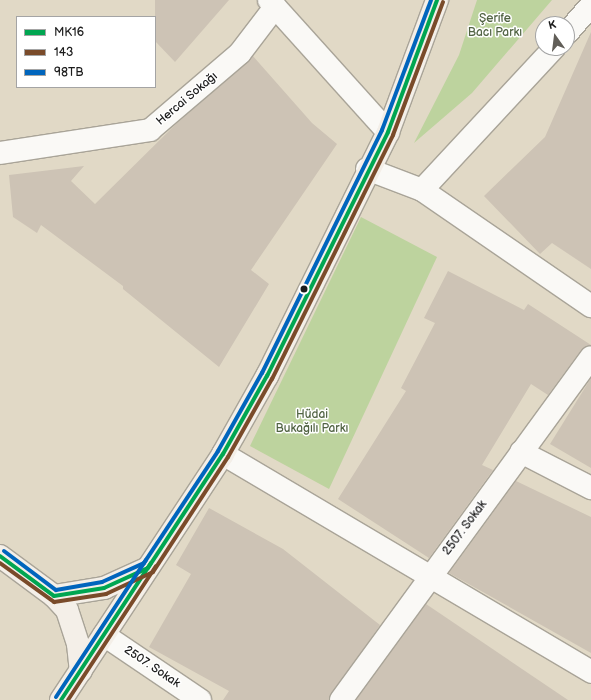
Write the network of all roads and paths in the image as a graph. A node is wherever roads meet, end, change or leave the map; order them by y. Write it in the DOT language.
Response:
graph roads {
  1 [pos="437,0"];
  2 [pos="272,3"];
  3 [pos="591,5"];
  4 [pos="575,24"];
  5 [pos="547,56"];
  6 [pos="388,132"];
  7 [pos="0,153"];
  8 [pos="367,169"];
  9 [pos="422,190"];
  10 [pos="591,306"];
  11 [pos="591,357"];
  12 [pos="522,452"];
  13 [pos="223,454"];
  14 [pos="591,488"];
  15 [pos="0,556"];
  16 [pos="148,568"];
  17 [pos="428,577"];
  18 [pos="54,596"];
  19 [pos="104,635"];
  20 [pos="81,671"];
  21 [pos="591,672"];
  22 [pos="61,700"];
  23 [pos="200,700"];
  24 [pos="341,700"];
  1 -- 6 [label="street"];
  2 -- 6 [label="street"];
  2 -- 7 [label="street, Hercai Sokağı"];
  3 -- 4 [label="street"];
  5 -- 9 [label="street"];
  6 -- 8 [label="street"];
  8 -- 9 [label="street"];
  8 -- 13 [label="street"];
  9 -- 10 [label="street"];
  11 -- 12 [label="street, 2507. Sokak"];
  12 -- 14 [label="street"];
  12 -- 17 [label="street, 2507. Sokak"];
  13 -- 16 [label="street"];
  13 -- 17 [label="street"];
  15 -- 18 [label="street"];
  16 -- 18 [label="street"];
  16 -- 19 [label="street"];
  17 -- 21 [label="street"];
  17 -- 24 [label="street, 2507. Sokak"];
  18 -- 20 [label="street"];
  19 -- 20 [label="street"];
  19 -- 23 [label="street, 2507. Sokak"];
  20 -- 22 [label="street"];
}
